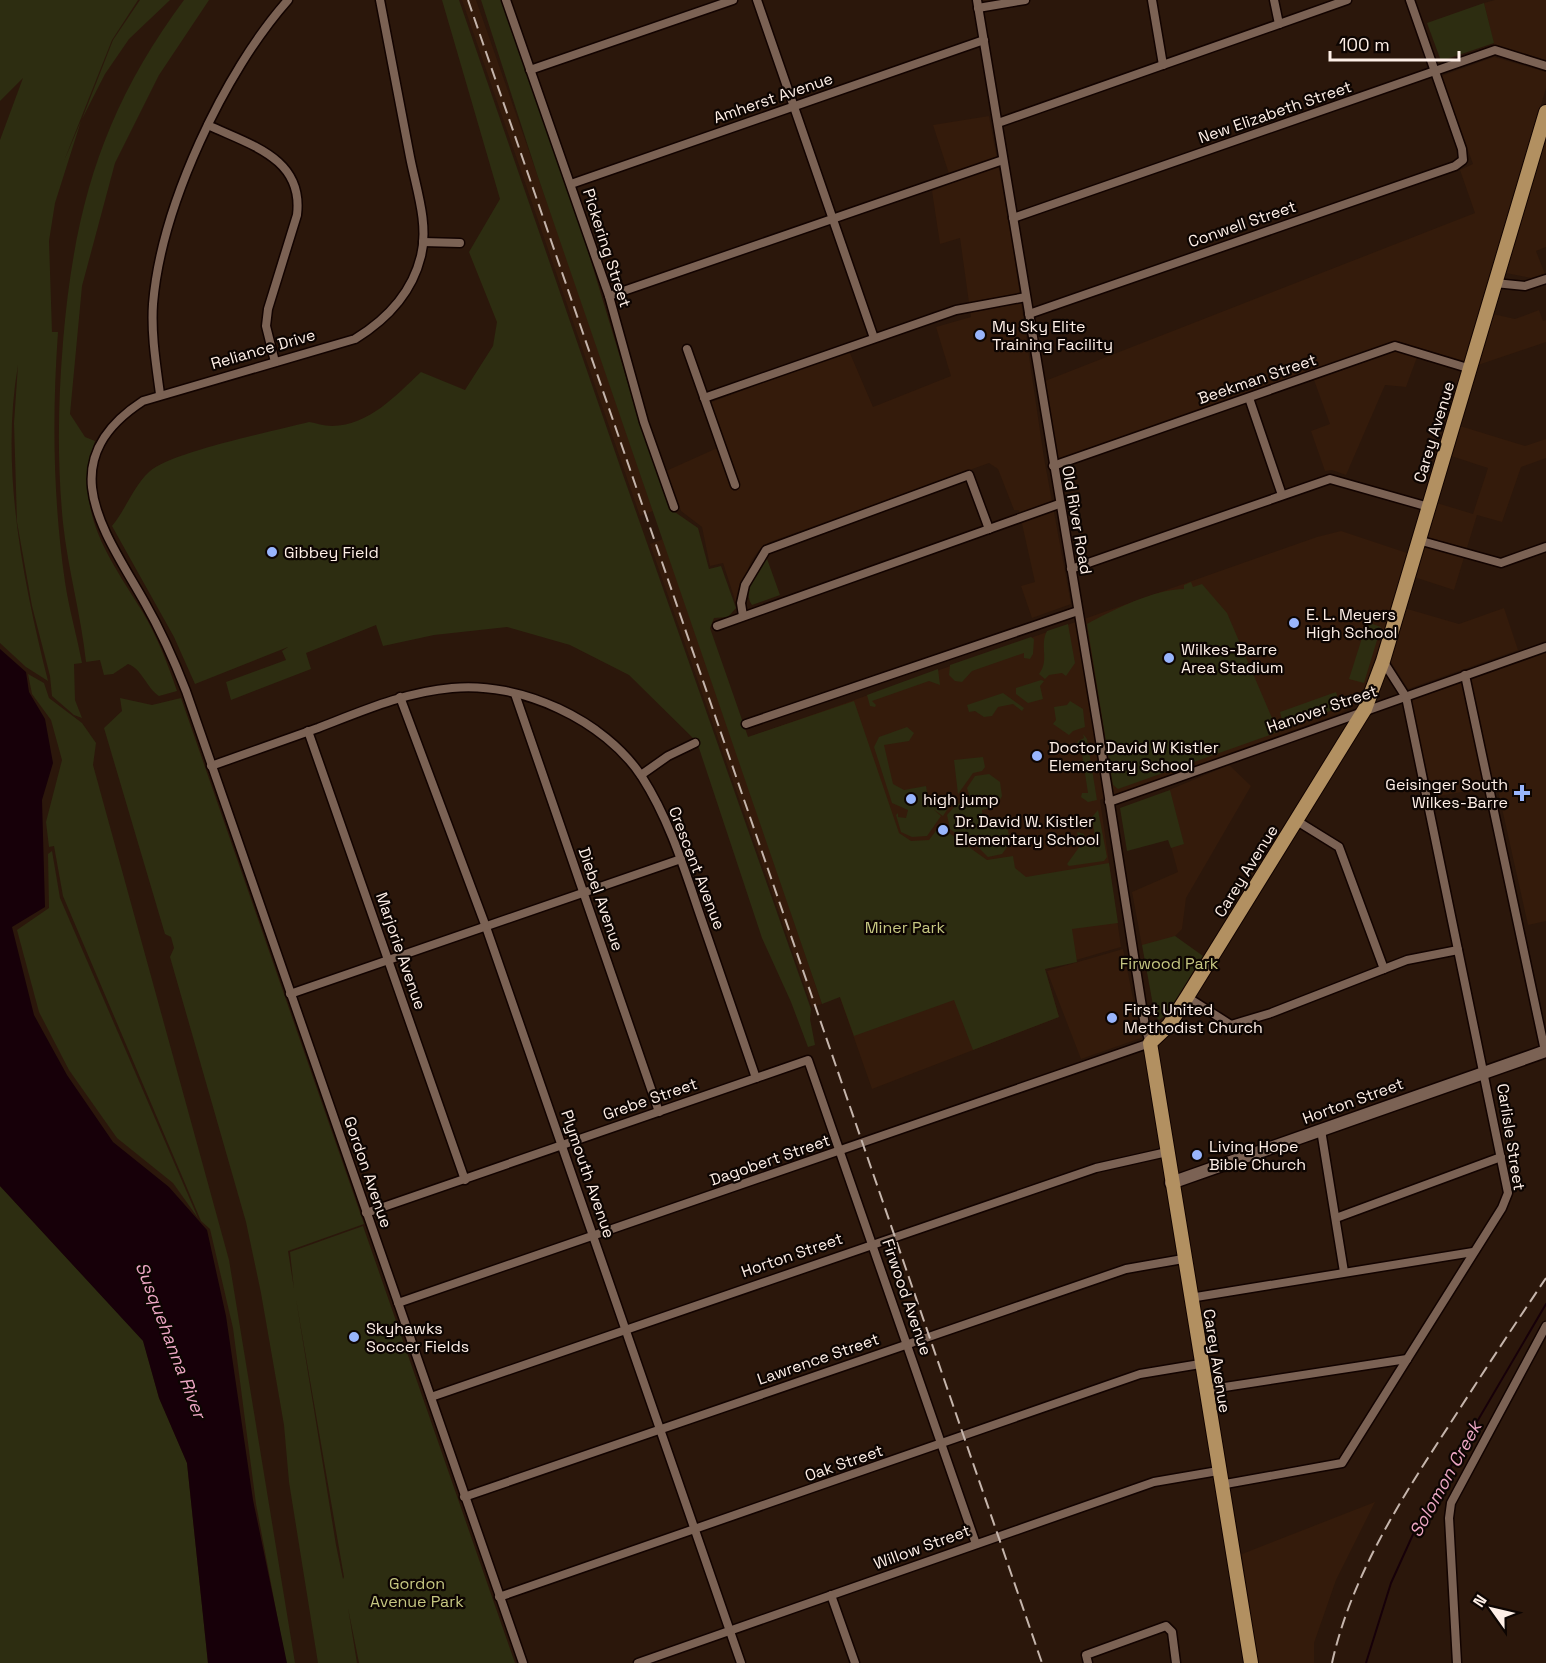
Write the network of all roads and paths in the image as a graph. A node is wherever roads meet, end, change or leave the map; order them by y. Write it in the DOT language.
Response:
graph roads {
  1 [pos="288,0"];
  2 [pos="380,0"];
  3 [pos="506,0"];
  4 [pos="733,0"];
  5 [pos="757,0"];
  6 [pos="1025,0"];
  7 [pos="1152,0"];
  8 [pos="1274,0"];
  9 [pos="1347,0"];
  10 [pos="1410,0"];
  11 [pos="978,4"];
  12 [pos="1279,24"];
  13 [pos="984,40"];
  14 [pos="1163,65"];
  15 [pos="1546,66"];
  16 [pos="530,70"];
  17 [pos="1436,72"];
  18 [pos="794,106"];
  19 [pos="1546,112"];
  20 [pos="998,123"];
  21 [pos="208,125"];
  22 [pos="1004,160"];
  23 [pos="571,184"];
  24 [pos="1013,218"];
  25 [pos="834,219"];
  26 [pos="423,242"];
  27 [pos="460,243"];
  28 [pos="1546,279"];
  29 [pos="1495,283"];
  30 [pos="609,296"];
  31 [pos="1026,297"];
  32 [pos="1029,314"];
  33 [pos="874,338"];
  34 [pos="687,349"];
  35 [pos="275,362"];
  36 [pos="1471,369"];
  37 [pos="160,394"];
  38 [pos="704,398"];
  39 [pos="1249,398"];
  40 [pos="1053,466"];
  41 [pos="735,485"];
  42 [pos="1282,495"];
  43 [pos="1059,504"];
  44 [pos="674,507"];
  45 [pos="1428,507"];
  46 [pos="989,529"];
  47 [pos="1418,540"];
  48 [pos="1546,547"];
  49 [pos="1071,569"];
  50 [pos="1078,611"];
  51 [pos="742,616"];
  52 [pos="717,626"];
  53 [pos="1546,646"];
  54 [pos="1383,661"];
  55 [pos="1465,675"];
  56 [pos="186,691"];
  57 [pos="515,694"];
  58 [pos="400,697"];
  59 [pos="1406,697"];
  60 [pos="1365,709"];
  61 [pos="746,724"];
  62 [pos="308,731"];
  63 [pos="695,743"];
  64 [pos="211,766"];
  65 [pos="641,775"];
  66 [pos="1109,802"];
  67 [pos="1297,821"];
  68 [pos="681,859"];
  69 [pos="583,893"];
  70 [pos="486,927"];
  71 [pos="1458,950"];
  72 [pos="388,961"];
  73 [pos="1384,969"];
  74 [pos="290,994"];
  75 [pos="1187,997"];
  76 [pos="1150,1043"];
  77 [pos="1546,1051"];
  78 [pos="808,1060"];
  79 [pos="1484,1072"];
  80 [pos="756,1078"];
  81 [pos="659,1112"];
  82 [pos="1322,1130"];
  83 [pos="562,1146"];
  84 [pos="841,1151"];
  85 [pos="1167,1152"];
  86 [pos="1501,1157"];
  87 [pos="465,1180"];
  88 [pos="1171,1183"];
  89 [pos="366,1213"];
  90 [pos="1336,1218"];
  91 [pos="593,1236"];
  92 [pos="874,1244"];
  93 [pos="1473,1252"];
  94 [pos="1183,1259"];
  95 [pos="1344,1272"];
  96 [pos="1190,1298"];
  97 [pos="398,1303"];
  98 [pos="1546,1326"];
  99 [pos="626,1330"];
  100 [pos="908,1344"];
  101 [pos="1407,1359"];
  102 [pos="1200,1364"];
  103 [pos="1205,1390"];
  104 [pos="431,1397"];
  105 [pos="661,1429"];
  106 [pos="943,1444"];
  107 [pos="1219,1478"];
  108 [pos="464,1497"];
  109 [pos="696,1530"];
  110 [pos="976,1544"];
  111 [pos="831,1595"];
  112 [pos="499,1597"];
  113 [pos="729,1631"];
  114 [pos="1087,1659"];
  115 [pos="523,1663"];
  116 [pos="638,1663"];
  117 [pos="741,1663"];
  118 [pos="855,1663"];
  119 [pos="1176,1663"];
  120 [pos="1251,1663"];
  121 [pos="1457,1663"];
  1 -- 21 [label="street"];
  2 -- 26 [label="street, Reliance Drive"];
  3 -- 16 [label="street, Pickering Street"];
  4 -- 16 [label="street"];
  5 -- 18 [label="street"];
  6 -- 11 [label="street"];
  7 -- 14 [label="street"];
  8 -- 12 [label="street"];
  9 -- 12 [label="street"];
  10 -- 17 [label="street"];
  11 -- 13 [label="street, Old River Road"];
  12 -- 14 [label="street"];
  13 -- 18 [label="street, Amherst Avenue"];
  13 -- 20 [label="street, Old River Road"];
  14 -- 20 [label="street"];
  15 -- 17 [label="street, New Elizabeth Street"];
  16 -- 23 [label="street, Pickering Street"];
  17 -- 24 [label="street, New Elizabeth Street"];
  17 -- 32 [label="street, Conwell Street"];
  18 -- 23 [label="street, Amherst Avenue"];
  18 -- 25 [label="street"];
  19 -- 29 [label="main road, Carey Avenue"];
  20 -- 22 [label="street, Old River Road"];
  21 -- 35 [label="street"];
  21 -- 37 [label="street"];
  22 -- 24 [label="street, Old River Road"];
  22 -- 25 [label="street"];
  23 -- 30 [label="street, Pickering Street"];
  24 -- 31 [label="street, Old River Road"];
  25 -- 30 [label="street"];
  25 -- 33 [label="street"];
  26 -- 27 [label="street"];
  26 -- 35 [label="street, Reliance Drive"];
  28 -- 29 [label="street"];
  29 -- 36 [label="main road, Carey Avenue"];
  30 -- 44 [label="street, Pickering Street"];
  31 -- 32 [label="street, Old River Road"];
  31 -- 33 [label="street"];
  32 -- 40 [label="street, Old River Road"];
  33 -- 38 [label="street"];
  34 -- 38 [label="street"];
  35 -- 37 [label="street, Reliance Drive"];
  36 -- 39 [label="street, Beekman Street"];
  36 -- 45 [label="main road, Carey Avenue"];
  37 -- 56 [label="street, Reliance Drive"];
  38 -- 41 [label="street"];
  39 -- 40 [label="street, Beekman Street"];
  39 -- 42 [label="street"];
  40 -- 43 [label="street, Old River Road"];
  42 -- 45 [label="street"];
  42 -- 49 [label="street"];
  43 -- 46 [label="street"];
  43 -- 49 [label="street, Old River Road"];
  45 -- 47 [label="main road, Carey Avenue"];
  46 -- 51 [label="street"];
  46 -- 51 [label="street"];
  47 -- 48 [label="street"];
  47 -- 54 [label="main road, Carey Avenue"];
  49 -- 50 [label="street, Old River Road"];
  50 -- 61 [label="street"];
  50 -- 66 [label="street, Old River Road"];
  51 -- 52 [label="street"];
  53 -- 55 [label="street, Hanover Street"];
  54 -- 59 [label="street, Carlisle Street"];
  54 -- 60 [label="main road, Carey Avenue"];
  55 -- 59 [label="street, Hanover Street"];
  55 -- 77 [label="street"];
  56 -- 64 [label="street, Gordon Avenue"];
  57 -- 58 [label="street, Crescent Avenue"];
  57 -- 65 [label="street, Crescent Avenue"];
  57 -- 69 [label="street, Diebel Avenue"];
  58 -- 62 [label="street, Crescent Avenue"];
  58 -- 70 [label="street, Plymouth Avenue"];
  59 -- 60 [label="street, Hanover Street"];
  59 -- 71 [label="street, Carlisle Street"];
  60 -- 66 [label="street, Hanover Street"];
  60 -- 67 [label="main road, Carey Avenue"];
  62 -- 64 [label="street, Crescent Avenue"];
  62 -- 72 [label="street, Marjorie Avenue"];
  63 -- 65 [label="street"];
  64 -- 74 [label="street, Gordon Avenue"];
  65 -- 68 [label="street, Crescent Avenue"];
  66 -- 76 [label="street, Old River Road"];
  67 -- 73 [label="street"];
  67 -- 75 [label="main road, Carey Avenue"];
  68 -- 69 [label="street"];
  68 -- 80 [label="street, Crescent Avenue"];
  69 -- 70 [label="street"];
  69 -- 81 [label="street, Diebel Avenue"];
  70 -- 72 [label="street"];
  70 -- 83 [label="street, Plymouth Avenue"];
  71 -- 73 [label="street"];
  71 -- 79 [label="street, Carlisle Street"];
  72 -- 74 [label="street"];
  72 -- 87 [label="street, Marjorie Avenue"];
  73 -- 75 [label="street"];
  74 -- 89 [label="street, Gordon Avenue"];
  75 -- 76 [label="main road, Carey Avenue"];
  76 -- 84 [label="street, Dagobert Street"];
  76 -- 85 [label="main road, Carey Avenue"];
  77 -- 79 [label="main road, Horton Street"];
  78 -- 80 [label="street, Grebe Street"];
  78 -- 84 [label="street, Firwood Avenue"];
  79 -- 82 [label="main road, Horton Street"];
  79 -- 86 [label="street, Carlisle Street"];
  80 -- 81 [label="street, Grebe Street"];
  81 -- 83 [label="street, Grebe Street"];
  82 -- 88 [label="main road, Horton Street"];
  82 -- 90 [label="street"];
  83 -- 87 [label="street, Grebe Street"];
  83 -- 91 [label="street, Plymouth Avenue"];
  84 -- 91 [label="street, Dagobert Street"];
  84 -- 92 [label="street, Firwood Avenue"];
  85 -- 88 [label="main road, Carey Avenue"];
  85 -- 92 [label="street, Horton Street"];
  86 -- 90 [label="street"];
  86 -- 93 [label="street, Carlisle Street"];
  87 -- 89 [label="street, Grebe Street"];
  88 -- 94 [label="main road, Carey Avenue"];
  89 -- 97 [label="street, Gordon Avenue"];
  90 -- 95 [label="street"];
  91 -- 97 [label="street, Dagobert Street"];
  91 -- 99 [label="street, Plymouth Avenue"];
  92 -- 99 [label="street, Horton Street"];
  92 -- 100 [label="street, Firwood Avenue"];
  93 -- 95 [label="street"];
  93 -- 101 [label="street, Carlisle Street"];
  94 -- 96 [label="main road, Carey Avenue"];
  94 -- 100 [label="street, Lawrence Street"];
  95 -- 96 [label="street"];
  96 -- 102 [label="main road, Carey Avenue"];
  97 -- 104 [label="street, Gordon Avenue"];
  98 -- 121 [label="street"];
  99 -- 104 [label="street, Horton Street"];
  99 -- 105 [label="street, Plymouth Avenue"];
  100 -- 105 [label="street, Lawrence Street"];
  100 -- 106 [label="street, Firwood Avenue"];
  101 -- 103 [label="street"];
  101 -- 107 [label="street, Carlisle Street"];
  102 -- 103 [label="main road, Carey Avenue"];
  102 -- 106 [label="street, Oak Street"];
  103 -- 107 [label="main road, Carey Avenue"];
  104 -- 108 [label="street, Gordon Avenue"];
  105 -- 108 [label="street, Lawrence Street"];
  105 -- 109 [label="street, Plymouth Avenue"];
  106 -- 109 [label="street, Oak Street"];
  106 -- 110 [label="street, Firwood Avenue"];
  107 -- 110 [label="street, Willow Street"];
  107 -- 120 [label="main road, Carey Avenue"];
  108 -- 112 [label="street, Gordon Avenue"];
  109 -- 112 [label="street, Oak Street"];
  109 -- 113 [label="street, Plymouth Avenue"];
  110 -- 111 [label="street, Willow Street"];
  111 -- 113 [label="street, Willow Street"];
  111 -- 118 [label="street"];
  112 -- 115 [label="street, Gordon Avenue"];
  113 -- 116 [label="street, Willow Street"];
  113 -- 117 [label="street, Plymouth Avenue"];
  114 -- 119 [label="street"];
}
